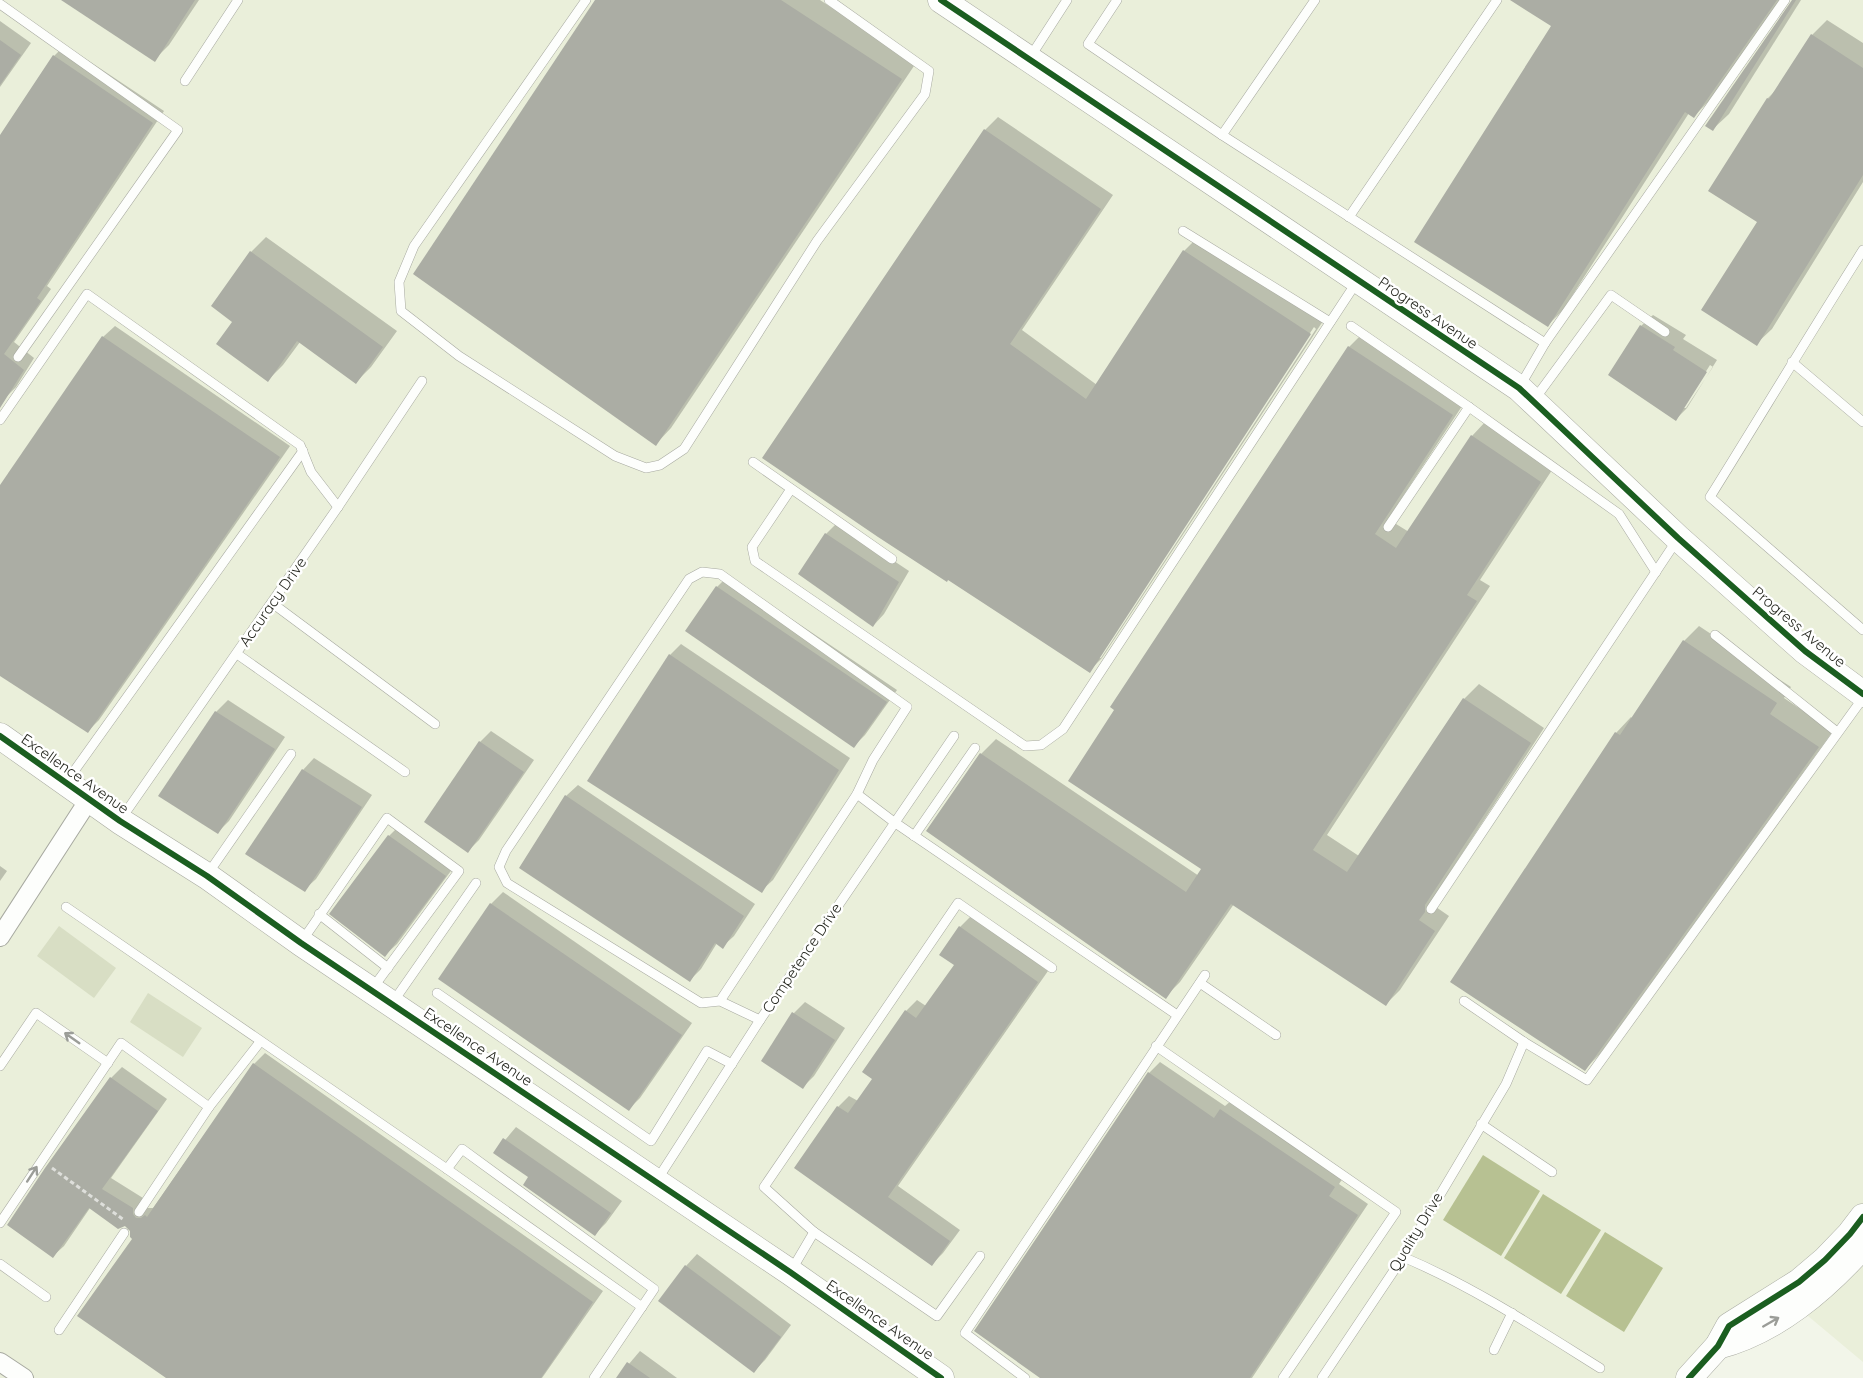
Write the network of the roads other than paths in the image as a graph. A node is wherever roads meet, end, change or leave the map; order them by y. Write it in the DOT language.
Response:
graph roads {
  1 [pos="238,0"];
  2 [pos="586,0"];
  3 [pos="829,0"];
  4 [pos="941,0"];
  5 [pos="1067,0"];
  6 [pos="1117,0"];
  7 [pos="1315,0"];
  8 [pos="1497,0"];
  9 [pos="1785,0"];
  10 [pos="0,4"];
  11 [pos="1029,59"];
  12 [pos="185,81"];
  13 [pos="1222,135"];
  14 [pos="1349,217"];
  15 [pos="1183,231"];
  16 [pos="1863,250"];
  17 [pos="1358,281"];
  18 [pos="1330,322"];
  19 [pos="1351,326"];
  20 [pos="1665,332"];
  21 [pos="1545,343"];
  22 [pos="18,357"];
  23 [pos="1792,362"];
  24 [pos="422,381"];
  25 [pos="1526,395"];
  26 [pos="1468,406"];
  27 [pos="0,420"];
  28 [pos="1863,422"];
  29 [pos="303,451"];
  30 [pos="753,462"];
  31 [pos="791,489"];
  32 [pos="338,507"];
  33 [pos="1388,527"];
  34 [pos="1678,538"];
  35 [pos="892,560"];
  36 [pos="1656,572"];
  37 [pos="272,603"];
  38 [pos="1863,630"];
  39 [pos="1715,634"];
  40 [pos="237,654"];
  41 [pos="1863,696"];
  42 [pos="435,724"];
  43 [pos="1837,732"];
  44 [pos="0,736"];
  45 [pos="954,736"];
  46 [pos="975,748"];
  47 [pos="291,754"];
  48 [pos="405,772"];
  49 [pos="67,782"];
  50 [pos="857,794"];
  51 [pos="90,798"];
  52 [pos="120,821"];
  53 [pos="894,822"];
  54 [pos="914,836"];
  55 [pos="207,876"];
  56 [pos="476,883"];
  57 [pos="66,907"];
  58 [pos="1431,909"];
  59 [pos="319,914"];
  60 [pos="0,937"];
  61 [pos="301,942"];
  62 [pos="388,968"];
  63 [pos="1052,968"];
  64 [pos="437,993"];
  65 [pos="382,996"];
  66 [pos="1464,1000"];
  67 [pos="720,1001"];
  68 [pos="1177,1015"];
  69 [pos="760,1020"];
  70 [pos="1276,1035"];
  71 [pos="1524,1041"];
  72 [pos="260,1042"];
  73 [pos="1156,1046"];
  74 [pos="108,1063"];
  75 [pos="732,1064"];
  76 [pos="0,1065"];
  77 [pos="210,1107"];
  78 [pos="1481,1124"];
  79 [pos="447,1169"];
  80 [pos="1552,1172"];
  81 [pos="655,1182"];
  82 [pos="139,1212"];
  83 [pos="1863,1217"];
  84 [pos="0,1223"];
  85 [pos="814,1232"];
  86 [pos="124,1233"];
  87 [pos="1863,1246"];
  88 [pos="980,1256"];
  89 [pos="1403,1257"];
  90 [pos="0,1264"];
  91 [pos="790,1272"];
  92 [pos="46,1297"];
  93 [pos="642,1307"];
  94 [pos="1512,1313"];
  95 [pos="59,1330"];
  96 [pos="1718,1346"];
  97 [pos="1494,1350"];
  98 [pos="0,1362"];
  99 [pos="1600,1368"];
  100 [pos="24,1378"];
  101 [pos="594,1378"];
  102 [pos="941,1378"];
  103 [pos="1025,1378"];
  104 [pos="1283,1378"];
  105 [pos="1322,1378"];
  106 [pos="1689,1378"];
  1 -- 12 [label="lane"];
  2 -- 3 [label="lane"];
  4 -- 11 [label="street, Progress Avenue"];
  5 -- 11 [label="lane"];
  6 -- 13 [label="lane"];
  7 -- 13 [label="lane"];
  8 -- 14 [label="lane"];
  9 -- 21 [label="lane"];
  10 -- 22 [label="lane"];
  11 -- 17 [label="street, Progress Avenue"];
  13 -- 14 [label="lane"];
  14 -- 21 [label="lane"];
  15 -- 18 [label="lane"];
  16 -- 23 [label="lane"];
  17 -- 18 [label="lane"];
  17 -- 25 [label="street, Progress Avenue"];
  18 -- 31 [label="lane"];
  19 -- 26 [label="lane"];
  20 -- 25 [label="lane"];
  21 -- 25 [label="lane"];
  23 -- 28 [label="lane"];
  23 -- 38 [label="lane"];
  24 -- 32 [label="lane, Accuracy Drive"];
  25 -- 34 [label="street, Progress Avenue"];
  26 -- 33 [label="lane"];
  26 -- 36 [label="lane"];
  27 -- 29 [label="lane"];
  29 -- 32 [label="lane"];
  29 -- 49 [label="lane"];
  30 -- 31 [label="lane"];
  31 -- 35 [label="lane"];
  32 -- 37 [label="lane, Accuracy Drive"];
  34 -- 36 [label="lane"];
  34 -- 41 [label="street, Progress Avenue"];
  36 -- 58 [label="lane"];
  37 -- 40 [label="lane, Accuracy Drive"];
  37 -- 42 [label="lane"];
  39 -- 43 [label="lane"];
  40 -- 48 [label="lane"];
  40 -- 52 [label="lane, Accuracy Drive"];
  41 -- 43 [label="lane"];
  43 -- 71 [label="lane"];
  44 -- 49 [label="street, Excellence Avenue"];
  45 -- 53 [label="lane, Competence Drive"];
  46 -- 54 [label="lane"];
  47 -- 55 [label="lane"];
  49 -- 51 [label="street, Excellence Avenue"];
  50 -- 53 [label="lane"];
  50 -- 67 [label="lane"];
  50 -- 67 [label="lane"];
  51 -- 52 [label="street, Excellence Avenue"];
  51 -- 60 [label="street"];
  52 -- 55 [label="street, Excellence Avenue"];
  53 -- 54 [label="lane"];
  53 -- 69 [label="lane, Competence Drive"];
  54 -- 68 [label="lane"];
  55 -- 61 [label="street, Excellence Avenue"];
  56 -- 65 [label="lane"];
  57 -- 72 [label="lane"];
  59 -- 61 [label="lane"];
  59 -- 62 [label="lane"];
  59 -- 62 [label="lane"];
  61 -- 65 [label="street, Excellence Avenue"];
  62 -- 65 [label="lane"];
  63 -- 85 [label="lane"];
  64 -- 75 [label="lane"];
  65 -- 81 [label="street, Excellence Avenue"];
  66 -- 71 [label="lane"];
  67 -- 69 [label="lane"];
  68 -- 70 [label="lane"];
  68 -- 73 [label="lane"];
  69 -- 75 [label="lane, Competence Drive"];
  71 -- 78 [label="lane, Quality Drive"];
  72 -- 77 [label="lane"];
  72 -- 79 [label="lane"];
  73 -- 103 [label="lane"];
  73 -- 104 [label="lane"];
  74 -- 76 [label="lane, one-way"];
  74 -- 77 [label="lane"];
  84 -- 74 [label="lane, one-way"];
  75 -- 81 [label="lane, Competence Drive"];
  77 -- 82 [label="lane"];
  78 -- 80 [label="lane"];
  78 -- 89 [label="lane, Quality Drive"];
  79 -- 93 [label="lane"];
  79 -- 93 [label="lane"];
  81 -- 91 [label="street, Excellence Avenue"];
  83 -- 96 [label="street"];
  85 -- 88 [label="lane"];
  85 -- 91 [label="lane"];
  86 -- 95 [label="lane"];
  96 -- 87 [label="street, one-way"];
  89 -- 94 [label="lane"];
  89 -- 105 [label="lane, Quality Drive"];
  90 -- 92 [label="lane"];
  91 -- 102 [label="street, Excellence Avenue"];
  93 -- 101 [label="lane"];
  94 -- 97 [label="lane"];
  94 -- 99 [label="lane"];
  96 -- 106 [label="street"];
  98 -- 100 [label="street"];
}
